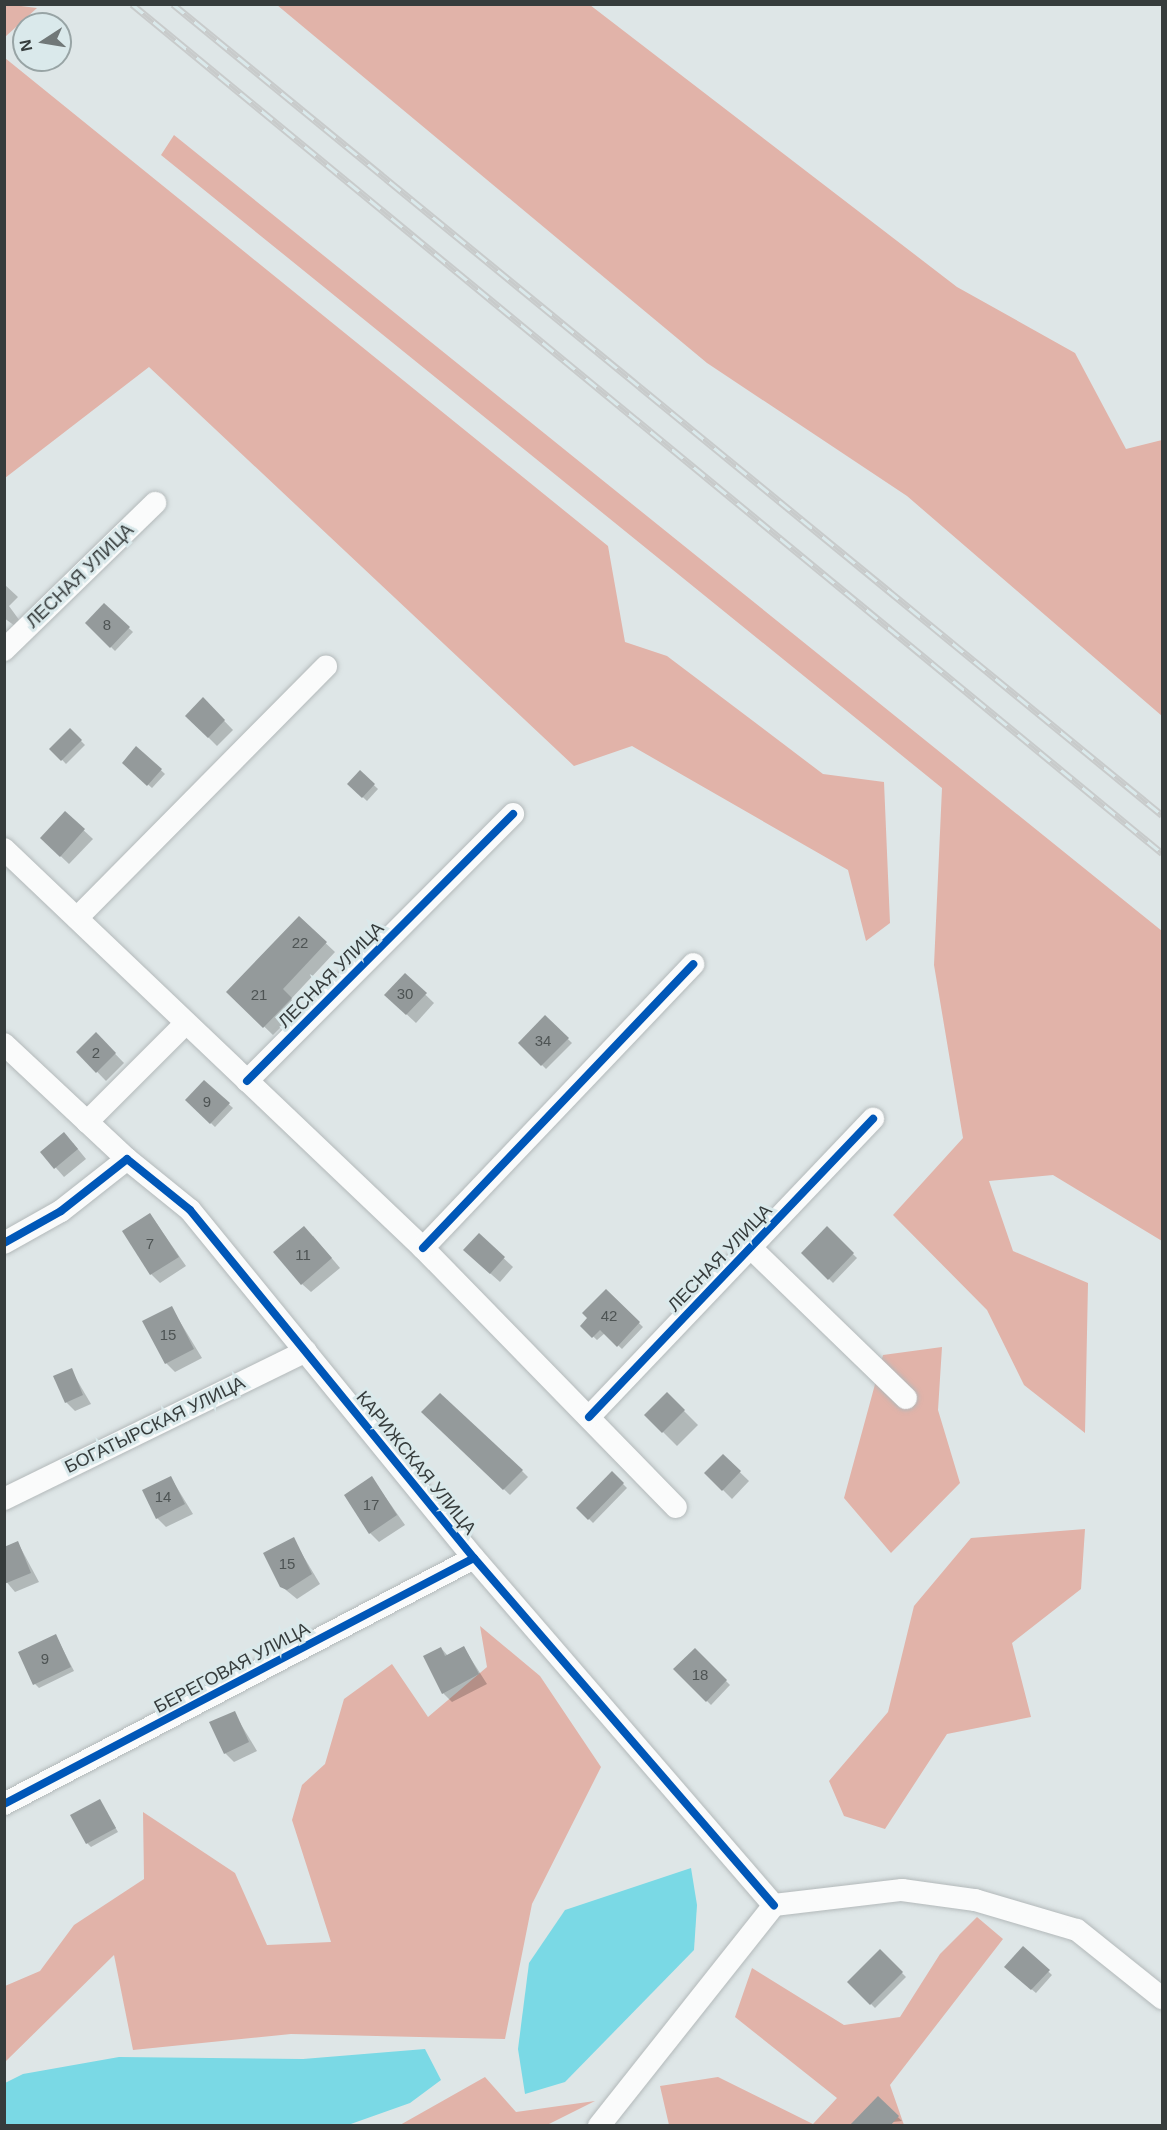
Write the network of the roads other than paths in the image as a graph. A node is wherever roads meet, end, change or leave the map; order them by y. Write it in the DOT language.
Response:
graph roads {
  1 [pos="155,503"];
  2 [pos="4,650"];
  3 [pos="326,666"];
  4 [pos="513,814"];
  5 [pos="4,849"];
  6 [pos="77,918"];
  7 [pos="693,964"];
  8 [pos="186,1023"];
  9 [pos="4,1044"];
  10 [pos="247,1081"];
  11 [pos="873,1119"];
  12 [pos="87,1122"];
  13 [pos="127,1159"];
  14 [pos="4,1243"];
  15 [pos="750,1247"];
  16 [pos="423,1248"];
  17 [pos="306,1352"];
  18 [pos="906,1398"];
  19 [pos="589,1418"];
  20 [pos="4,1499"];
  21 [pos="676,1507"];
  22 [pos="474,1558"];
  23 [pos="4,1804"];
  24 [pos="774,1905"];
  25 [pos="1162,1998"];
  26 [pos="599,2126"];
  1 -- 2 [label="street, ЛЕСНАЯ УЛИЦА"];
  3 -- 6 [label="street"];
  4 -- 10 [label="street, ЛЕСНАЯ УЛИЦА"];
  5 -- 6 [label="street"];
  6 -- 8 [label="street"];
  7 -- 16 [label="street"];
  8 -- 10 [label="street"];
  8 -- 12 [label="street"];
  9 -- 12 [label="street, КАРИЖСКАЯ УЛИЦА"];
  10 -- 16 [label="street"];
  11 -- 15 [label="street, ЛЕСНАЯ УЛИЦА"];
  12 -- 13 [label="street, КАРИЖСКАЯ УЛИЦА"];
  13 -- 14 [label="street"];
  13 -- 17 [label="street, КАРИЖСКАЯ УЛИЦА"];
  15 -- 18 [label="street, ЛЕСНАЯ УЛИЦА"];
  15 -- 19 [label="street, ЛЕСНАЯ УЛИЦА"];
  16 -- 19 [label="street"];
  17 -- 20 [label="street, БОГАТЫРСКАЯ УЛИЦА"];
  17 -- 22 [label="street, КАРИЖСКАЯ УЛИЦА"];
  19 -- 21 [label="street"];
  22 -- 23 [label="street, БЕРЕГОВАЯ УЛИЦА"];
  22 -- 24 [label="street, КАРИЖСКАЯ УЛИЦА"];
  24 -- 25 [label="street"];
  24 -- 26 [label="street"];
}
